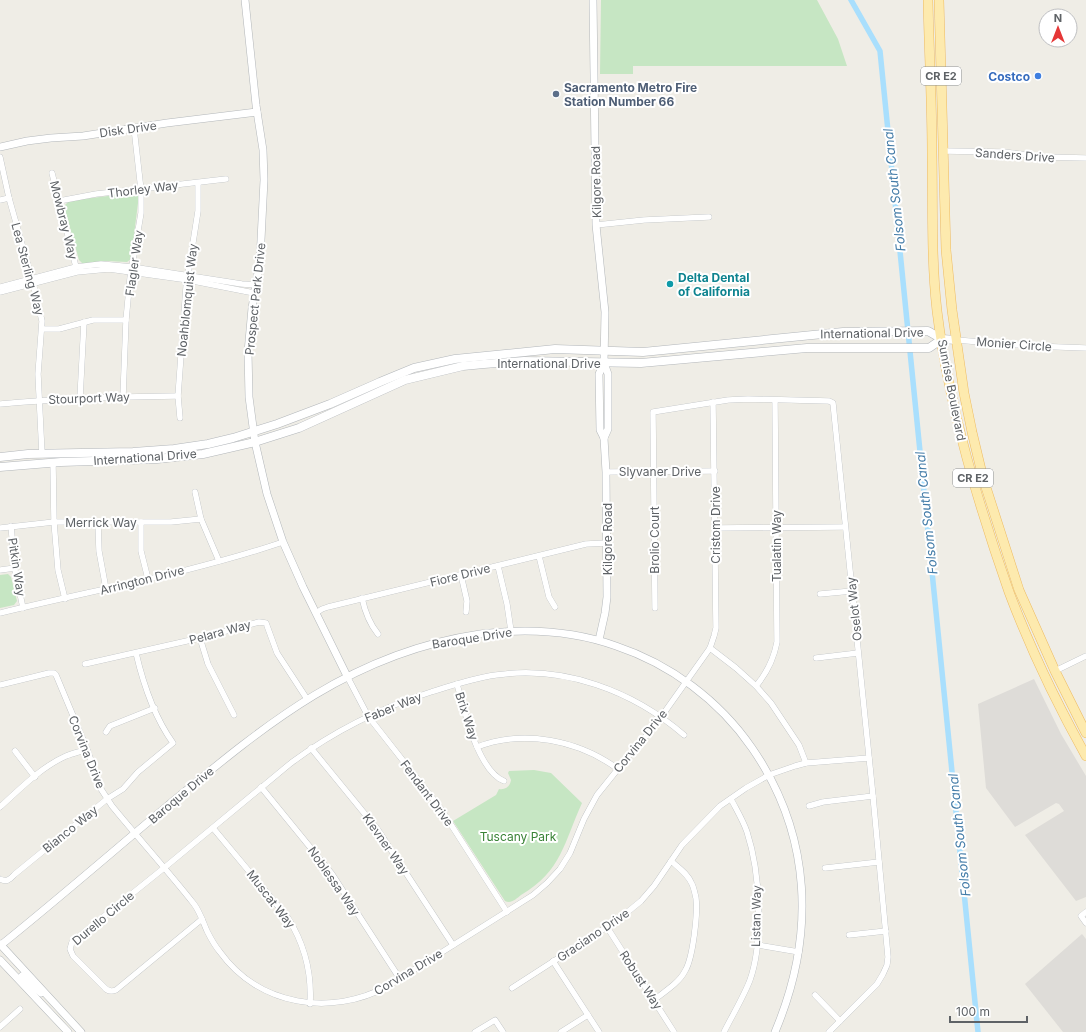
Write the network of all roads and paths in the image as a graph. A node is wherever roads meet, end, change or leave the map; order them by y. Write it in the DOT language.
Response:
graph roads {
  1 [pos="245,0"];
  2 [pos="593,0"];
  3 [pos="928,0"];
  4 [pos="939,0"];
  5 [pos="257,112"];
  6 [pos="932,122"];
  7 [pos="134,128"];
  8 [pos="0,147"];
  9 [pos="943,151"];
  10 [pos="0,157"];
  11 [pos="1086,158"];
  12 [pos="52,173"];
  13 [pos="226,179"];
  14 [pos="198,182"];
  15 [pos="141,190"];
  16 [pos="9,198"];
  17 [pos="0,200"];
  18 [pos="59,201"];
  19 [pos="709,217"];
  20 [pos="596,225"];
  21 [pos="76,267"];
  22 [pos="132,269"];
  23 [pos="188,278"];
  24 [pos="32,281"];
  25 [pos="256,285"];
  26 [pos="0,286"];
  27 [pos="0,292"];
  28 [pos="254,293"];
  29 [pos="126,320"];
  30 [pos="84,322"];
  31 [pos="42,330"];
  32 [pos="942,339"];
  33 [pos="956,340"];
  34 [pos="1086,348"];
  35 [pos="604,350"];
  36 [pos="472,357"];
  37 [pos="604,363"];
  38 [pos="433,364"];
  39 [pos="430,374"];
  40 [pos="390,386"];
  41 [pos="178,396"];
  42 [pos="123,397"];
  43 [pos="80,398"];
  44 [pos="39,400"];
  45 [pos="775,400"];
  46 [pos="714,402"];
  47 [pos="0,404"];
  48 [pos="180,418"];
  49 [pos="253,431"];
  50 [pos="255,442"];
  51 [pos="42,454"];
  52 [pos="0,457"];
  53 [pos="52,463"];
  54 [pos="0,467"];
  55 [pos="654,471"];
  56 [pos="714,471"];
  57 [pos="606,472"];
  58 [pos="195,492"];
  59 [pos="201,519"];
  60 [pos="54,522"];
  61 [pos="141,522"];
  62 [pos="98,523"];
  63 [pos="11,526"];
  64 [pos="845,527"];
  65 [pos="0,528"];
  66 [pos="715,528"];
  67 [pos="776,528"];
  68 [pos="283,542"];
  69 [pos="607,543"];
  70 [pos="539,556"];
  71 [pos="220,561"];
  72 [pos="498,566"];
  73 [pos="15,568"];
  74 [pos="0,570"];
  75 [pos="461,574"];
  76 [pos="148,579"];
  77 [pos="106,589"];
  78 [pos="852,591"];
  79 [pos="820,594"];
  80 [pos="362,598"];
  81 [pos="65,599"];
  82 [pos="555,607"];
  83 [pos="23,608"];
  84 [pos="655,608"];
  85 [pos="466,612"];
  86 [pos="316,613"];
  87 [pos="0,614"];
  88 [pos="1018,614"];
  89 [pos="511,631"];
  90 [pos="378,634"];
  91 [pos="200,638"];
  92 [pos="599,640"];
  93 [pos="710,648"];
  94 [pos="136,653"];
  95 [pos="858,654"];
  96 [pos="1086,656"];
  97 [pos="816,658"];
  98 [pos="85,664"];
  99 [pos="1055,671"];
  100 [pos="347,676"];
  101 [pos="1047,679"];
  102 [pos="686,682"];
  103 [pos="456,684"];
  104 [pos="0,685"];
  105 [pos="756,686"];
  106 [pos="307,699"];
  107 [pos="155,708"];
  108 [pos="234,715"];
  109 [pos="368,716"];
  110 [pos="661,717"];
  111 [pos="1081,723"];
  112 [pos="106,732"];
  113 [pos="1086,733"];
  114 [pos="684,735"];
  115 [pos="311,748"];
  116 [pos="477,748"];
  117 [pos="87,749"];
  118 [pos="15,751"];
  119 [pos="1086,756"];
  120 [pos="869,758"];
  121 [pos="806,763"];
  122 [pos="618,769"];
  123 [pos="769,775"];
  124 [pos="35,777"];
  125 [pos="504,781"];
  126 [pos="261,787"];
  127 [pos="873,796"];
  128 [pos="107,799"];
  129 [pos="730,799"];
  130 [pos="810,806"];
  131 [pos="0,807"];
  132 [pos="213,828"];
  133 [pos="135,834"];
  134 [pos="671,861"];
  135 [pos="879,862"];
  136 [pos="164,868"];
  137 [pos="825,868"];
  138 [pos="0,879"];
  139 [pos="507,912"];
  140 [pos="1086,912"];
  141 [pos="202,919"];
  142 [pos="1086,923"];
  143 [pos="607,927"];
  144 [pos="886,931"];
  145 [pos="849,935"];
  146 [pos="0,944"];
  147 [pos="453,945"];
  148 [pos="758,945"];
  149 [pos="799,952"];
  150 [pos="0,954"];
  151 [pos="0,960"];
  152 [pos="553,962"];
  153 [pos="400,979"];
  154 [pos="512,988"];
  155 [pos="815,995"];
  156 [pos="50,998"];
  157 [pos="654,1000"];
  158 [pos="310,1004"];
  159 [pos="20,1009"];
  160 [pos="588,1015"];
  161 [pos="840,1021"];
  162 [pos="0,1027"];
  163 [pos="68,1032"];
  164 [pos="81,1032"];
  165 [pos="475,1032"];
  166 [pos="504,1032"];
  167 [pos="561,1032"];
  168 [pos="599,1032"];
  169 [pos="674,1032"];
  170 [pos="724,1032"];
  171 [pos="776,1032"];
  172 [pos="829,1032"];
  1 -- 5 [label="street, Prospect Park Drive"];
  2 -- 20 [label="street, Kilgore Road"];
  3 -- 6 [label="main road, Sunrise Boulevard / CR E2"];
  4 -- 9 [label="main road, Sunrise Boulevard / CR E2"];
  5 -- 7 [label="street, Disk Drive"];
  5 -- 25 [label="street, Prospect Park Drive"];
  6 -- 9 [label="main road"];
  6 -- 32 [label="main road, Sunrise Boulevard / CR E2"];
  7 -- 8 [label="street, Disk Drive"];
  7 -- 15 [label="street, Flagler Way"];
  9 -- 11 [label="street, Sanders Drive"];
  9 -- 33 [label="main road, Sunrise Boulevard / CR E2"];
  10 -- 16 [label="street, Lea Sterling Way"];
  12 -- 18 [label="street, Mowbray Way"];
  13 -- 14 [label="street, Thorley Way"];
  14 -- 15 [label="street, Thorley Way"];
  14 -- 23 [label="street, Noahblomquist Way"];
  15 -- 18 [label="street, Thorley Way"];
  15 -- 22 [label="street, Flagler Way"];
  16 -- 17 [label="street"];
  16 -- 24 [label="street, Lea Sterling Way"];
  18 -- 21 [label="street, Mowbray Way"];
  19 -- 20 [label="street"];
  20 -- 35 [label="street, Kilgore Road"];
  21 -- 22 [label="street"];
  21 -- 24 [label="street"];
  22 -- 23 [label="street"];
  22 -- 24 [label="street"];
  22 -- 29 [label="street, Flagler Way"];
  23 -- 25 [label="street"];
  23 -- 28 [label="street"];
  23 -- 41 [label="street, Noahblomquist Way"];
  24 -- 26 [label="street"];
  24 -- 27 [label="street"];
  24 -- 31 [label="street, Lea Sterling Way"];
  25 -- 28 [label="street, Prospect Park Drive"];
  28 -- 49 [label="street, Prospect Park Drive"];
  29 -- 30 [label="street"];
  29 -- 42 [label="street, Flagler Way"];
  30 -- 31 [label="street"];
  30 -- 43 [label="street"];
  31 -- 44 [label="street, Lea Sterling Way"];
  32 -- 33 [label="main road, Monier Circle"];
  32 -- 35 [label="main road, International Drive"];
  32 -- 37 [label="main road, International Drive"];
  32 -- 88 [label="main road, Sunrise Boulevard / CR E2"];
  33 -- 34 [label="street, Monier Circle"];
  33 -- 99 [label="main road, Sunrise Boulevard / CR E2"];
  35 -- 36 [label="main road, International Drive"];
  35 -- 37 [label="street, Kilgore Road"];
  36 -- 38 [label="main road, International Drive"];
  36 -- 39 [label="main road"];
  37 -- 39 [label="main road, International Drive"];
  37 -- 57 [label="street, Kilgore Road"];
  38 -- 40 [label="main road"];
  38 -- 49 [label="main road, International Drive"];
  39 -- 40 [label="main road, International Drive"];
  40 -- 50 [label="main road, International Drive"];
  41 -- 42 [label="street, Stourport Way"];
  41 -- 48 [label="street, Noahblomquist Way"];
  42 -- 43 [label="street, Stourport Way"];
  43 -- 44 [label="street, Stourport Way"];
  44 -- 47 [label="street, Stourport Way"];
  44 -- 51 [label="street, Lea Sterling Way"];
  45 -- 46 [label="street, Oselot Way"];
  45 -- 64 [label="street, Oselot Way"];
  45 -- 67 [label="street, Tualatin Way"];
  46 -- 55 [label="street, Oselot Way"];
  46 -- 56 [label="street, Cristom Drive"];
  49 -- 50 [label="street, Prospect Park Drive"];
  49 -- 51 [label="main road, International Drive"];
  50 -- 53 [label="main road, International Drive"];
  50 -- 68 [label="street, Prospect Park Drive"];
  51 -- 52 [label="main road, International Drive"];
  53 -- 54 [label="main road, International Drive"];
  53 -- 60 [label="street"];
  55 -- 56 [label="street, Slyvaner Drive"];
  55 -- 57 [label="street, Slyvaner Drive"];
  55 -- 84 [label="street, Brolio Court"];
  56 -- 66 [label="street, Cristom Drive"];
  57 -- 69 [label="street, Kilgore Road"];
  58 -- 59 [label="street"];
  59 -- 61 [label="street, Merrick Way"];
  59 -- 71 [label="street"];
  60 -- 62 [label="street, Merrick Way"];
  60 -- 63 [label="street, Merrick Way"];
  60 -- 81 [label="street"];
  61 -- 62 [label="street, Merrick Way"];
  61 -- 76 [label="street"];
  62 -- 77 [label="street"];
  63 -- 65 [label="street, Merrick Way"];
  63 -- 73 [label="street, Pitkin Way"];
  64 -- 67 [label="street"];
  64 -- 78 [label="street, Oselot Way"];
  66 -- 67 [label="street"];
  66 -- 93 [label="street, Cristom Drive"];
  67 -- 105 [label="street, Tualatin Way"];
  68 -- 71 [label="street, Arrington Drive"];
  68 -- 86 [label="street, Prospect Park Drive"];
  69 -- 70 [label="street, Fiore Drive"];
  69 -- 92 [label="street, Kilgore Road"];
  70 -- 72 [label="street, Fiore Drive"];
  70 -- 82 [label="street"];
  71 -- 76 [label="street, Arrington Drive"];
  72 -- 75 [label="street, Fiore Drive"];
  72 -- 89 [label="street"];
  73 -- 74 [label="street"];
  73 -- 83 [label="street, Pitkin Way"];
  75 -- 80 [label="street, Fiore Drive"];
  75 -- 85 [label="street"];
  76 -- 77 [label="street, Arrington Drive"];
  77 -- 81 [label="street, Arrington Drive"];
  78 -- 79 [label="street"];
  78 -- 95 [label="street, Oselot Way"];
  80 -- 86 [label="street, Fiore Drive"];
  80 -- 90 [label="street"];
  81 -- 83 [label="street, Arrington Drive"];
  83 -- 87 [label="street, Arrington Drive"];
  86 -- 100 [label="street, Prospect Park Drive"];
  88 -- 99 [label="main road"];
  88 -- 101 [label="main road, Sunrise Boulevard / CR E2"];
  89 -- 92 [label="street, Baroque Drive"];
  89 -- 100 [label="street, Baroque Drive"];
  91 -- 94 [label="street, Pelara Way"];
  91 -- 106 [label="street, Pelara Way"];
  91 -- 108 [label="street"];
  92 -- 102 [label="street, Baroque Drive"];
  93 -- 102 [label="street, Corvina Drive"];
  93 -- 105 [label="street"];
  94 -- 98 [label="street, Pelara Way"];
  94 -- 107 [label="street, Bianco Way"];
  95 -- 97 [label="street"];
  95 -- 120 [label="street, Oselot Way"];
  96 -- 99 [label="street"];
  99 -- 111 [label="main road, Sunrise Boulevard / CR E2"];
  100 -- 106 [label="street, Baroque Drive"];
  100 -- 109 [label="street, Fendant Drive"];
  101 -- 111 [label="main road"];
  101 -- 119 [label="main road, Sunrise Boulevard / CR E2"];
  102 -- 110 [label="street, Corvina Drive"];
  102 -- 123 [label="street, Baroque Drive"];
  103 -- 109 [label="street, Faber Way"];
  103 -- 110 [label="street, Faber Way"];
  103 -- 116 [label="street, Brix Way"];
  104 -- 117 [label="street, Corvina Drive"];
  105 -- 121 [label="street"];
  106 -- 133 [label="street, Baroque Drive"];
  107 -- 112 [label="street"];
  107 -- 128 [label="street, Bianco Way"];
  109 -- 115 [label="street, Faber Way"];
  109 -- 139 [label="street, Fendant Drive"];
  110 -- 114 [label="street, Faber Way"];
  110 -- 122 [label="street, Corvina Drive"];
  111 -- 113 [label="main road, Sunrise Boulevard / CR E2"];
  115 -- 126 [label="street, Faber Way"];
  115 -- 147 [label="street, Klevner Way"];
  116 -- 122 [label="street"];
  116 -- 125 [label="street, Brix Way"];
  117 -- 124 [label="street"];
  117 -- 128 [label="street, Corvina Drive"];
  118 -- 124 [label="street"];
  120 -- 121 [label="street, Graciano Drive"];
  120 -- 127 [label="street, Oselot Way"];
  121 -- 123 [label="street, Graciano Drive"];
  122 -- 139 [label="street, Corvina Drive"];
  123 -- 129 [label="street, Graciano Drive"];
  123 -- 149 [label="street, Baroque Drive"];
  124 -- 131 [label="street"];
  126 -- 132 [label="street, Faber Way"];
  126 -- 153 [label="street, Noblessa Way"];
  127 -- 130 [label="street"];
  127 -- 135 [label="street, Oselot Way"];
  128 -- 133 [label="street, Corvina Drive"];
  128 -- 138 [label="street, Bianco Way"];
  129 -- 134 [label="street, Graciano Drive"];
  129 -- 148 [label="street, Listan Way"];
  132 -- 136 [label="street, Faber Way"];
  132 -- 158 [label="street, Muscat Way"];
  133 -- 136 [label="street, Corvina Drive"];
  133 -- 146 [label="street, Baroque Drive"];
  134 -- 143 [label="street, Graciano Drive"];
  134 -- 157 [label="street"];
  135 -- 137 [label="street"];
  135 -- 144 [label="street, Oselot Way"];
  136 -- 141 [label="street, Corvina Drive"];
  136 -- 141 [label="street, Durello Circle"];
  139 -- 147 [label="street, Corvina Drive"];
  140 -- 142 [label="street"];
  141 -- 158 [label="street, Corvina Drive"];
  143 -- 152 [label="street, Graciano Drive"];
  143 -- 157 [label="street, Robust Way"];
  144 -- 145 [label="street"];
  144 -- 161 [label="street, Oselot Way"];
  146 -- 156 [label="street"];
  147 -- 153 [label="street, Corvina Drive"];
  148 -- 149 [label="street"];
  148 -- 170 [label="street, Listan Way"];
  149 -- 171 [label="street, Baroque Drive"];
  150 -- 156 [label="street"];
  151 -- 163 [label="street"];
  152 -- 154 [label="street, Graciano Drive"];
  152 -- 160 [label="street"];
  153 -- 158 [label="street, Corvina Drive"];
  155 -- 161 [label="street"];
  156 -- 164 [label="street"];
  157 -- 169 [label="street, Robust Way"];
  159 -- 162 [label="street"];
  160 -- 167 [label="street"];
  160 -- 168 [label="street"];
  161 -- 172 [label="street, Oselot Way"];
  165 -- 166 [label="street"];
}
